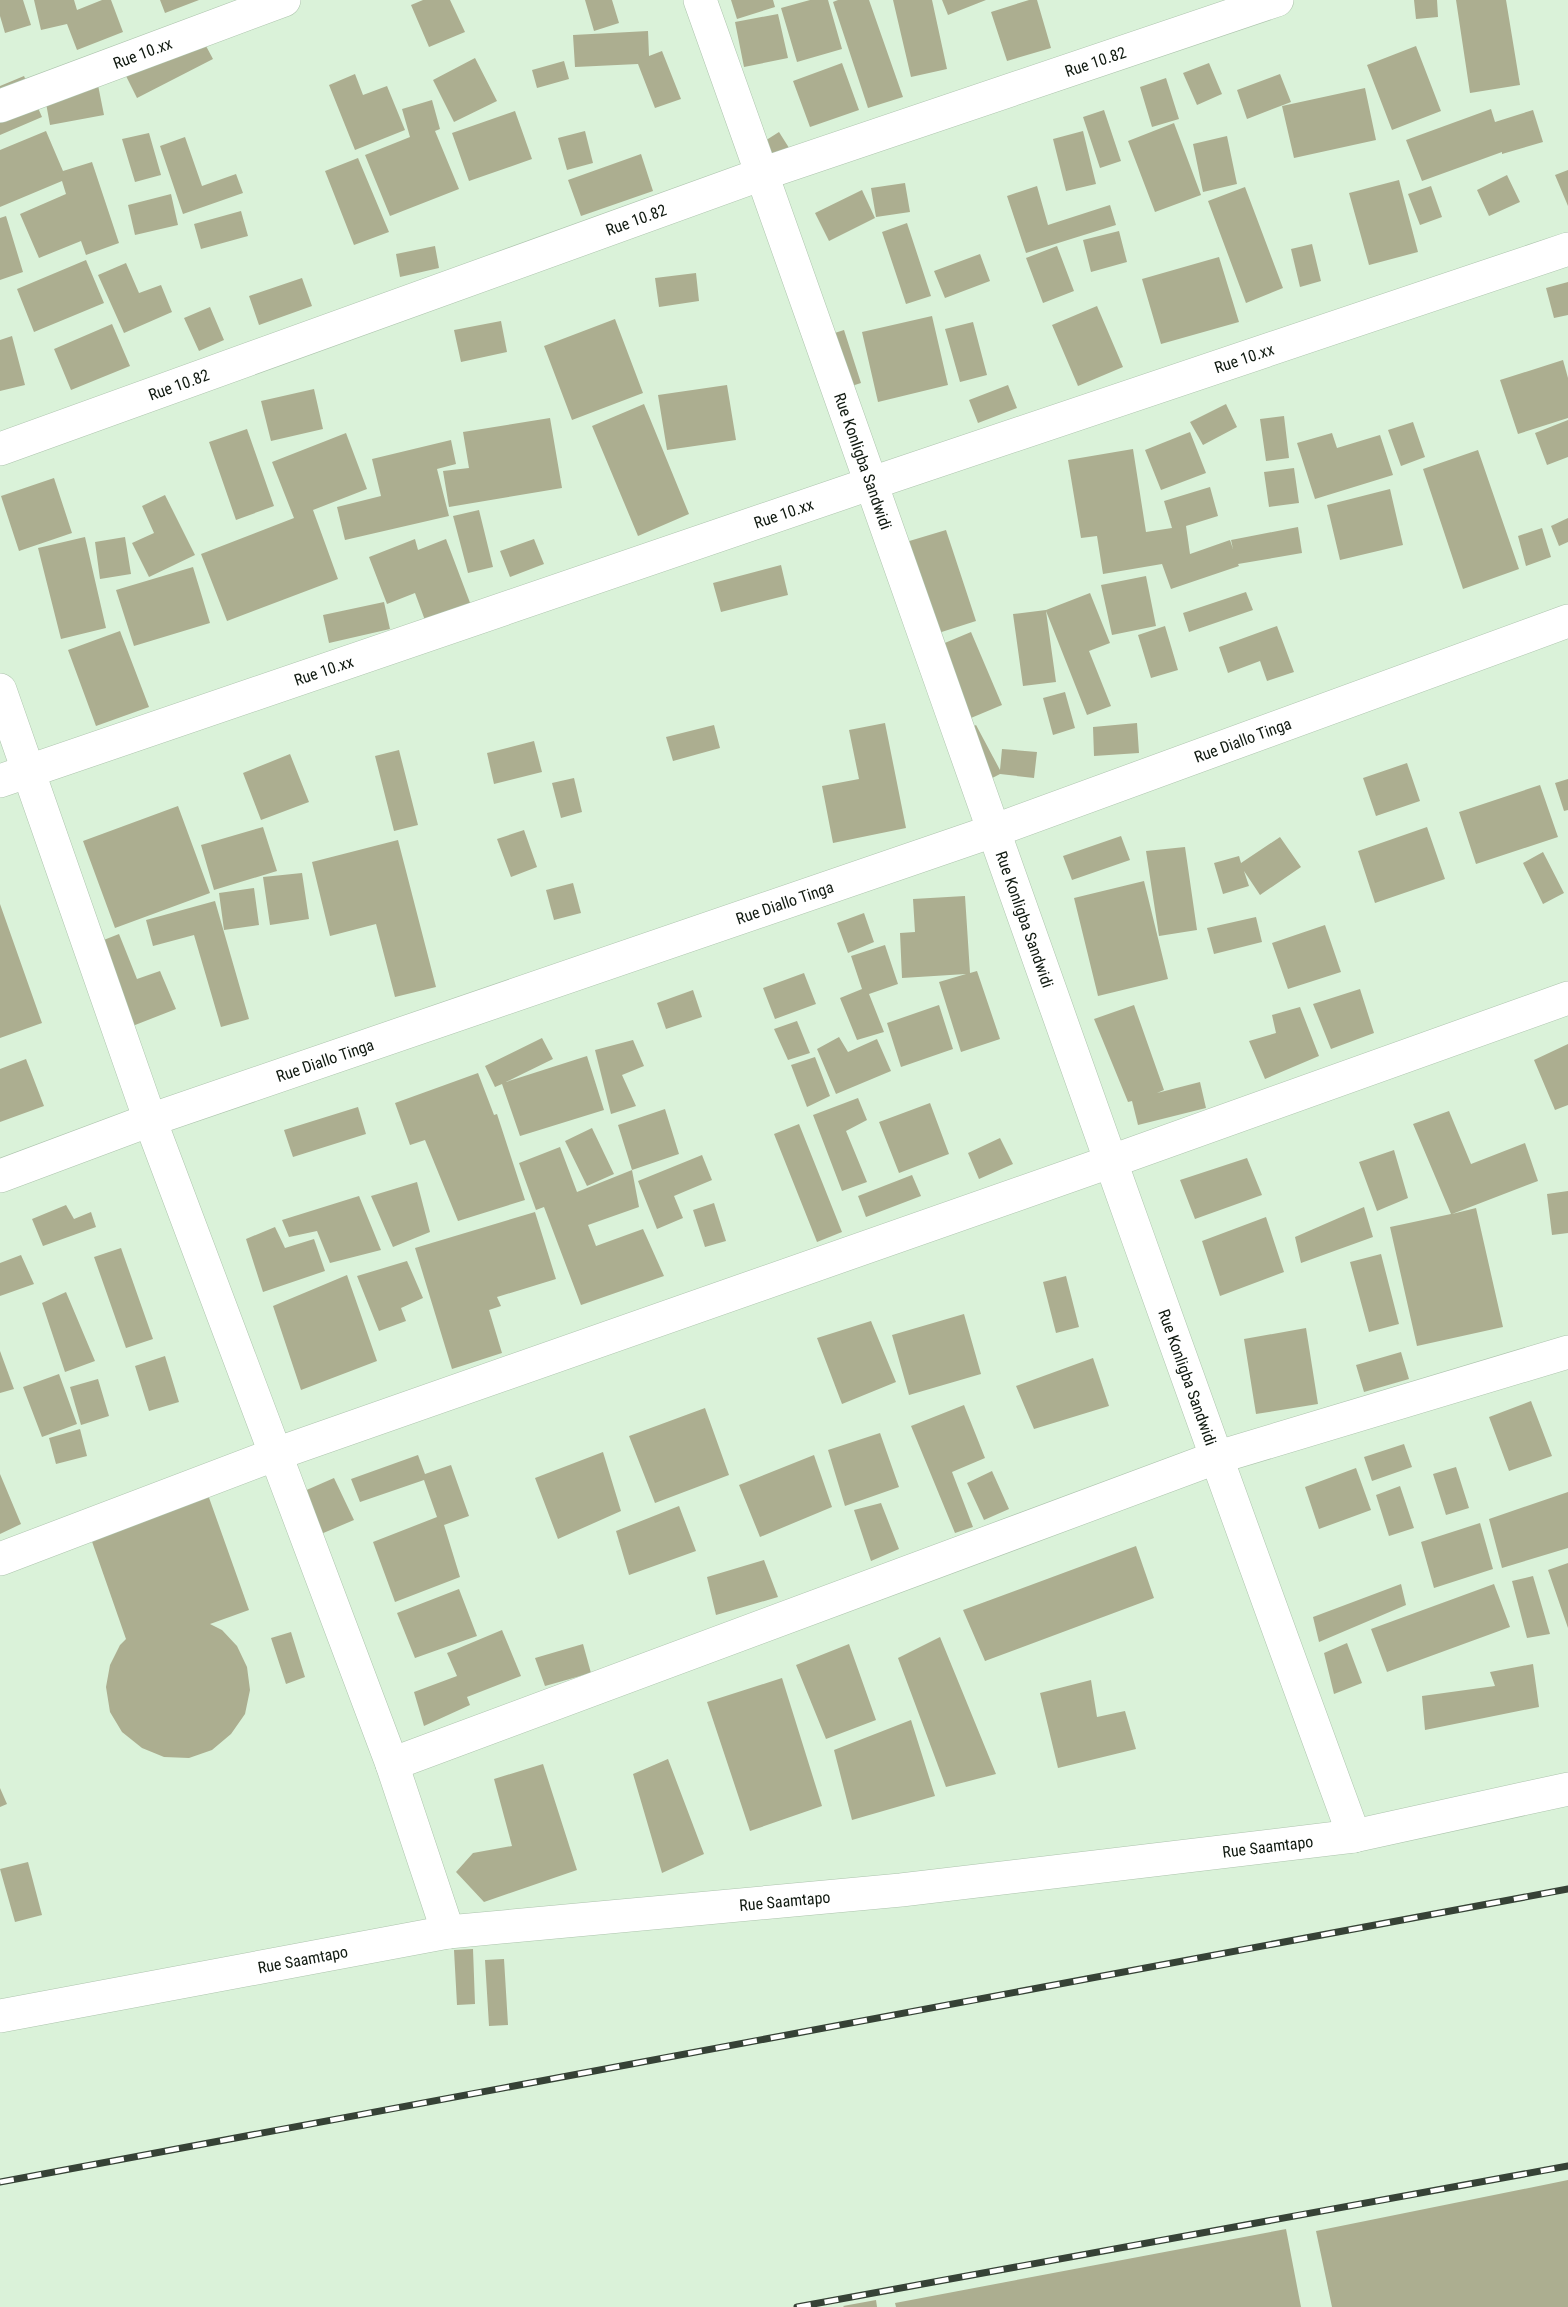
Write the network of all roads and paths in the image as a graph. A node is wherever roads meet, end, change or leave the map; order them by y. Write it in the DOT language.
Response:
graph roads {
  1 [pos="284,0"];
  2 [pos="700,0"];
  3 [pos="1277,0"];
  4 [pos="0,106"];
  5 [pos="762,174"];
  6 [pos="1568,249"];
  7 [pos="0,449"];
  8 [pos="872,483"];
  9 [pos="1568,621"];
  10 [pos="0,690"];
  11 [pos="14,776"];
  12 [pos="993,831"];
  13 [pos="1568,998"];
  14 [pos="150,1120"];
  15 [pos="1112,1161"];
  16 [pos="0,1176"];
  17 [pos="1568,1352"];
  18 [pos="276,1454"];
  19 [pos="1215,1458"];
  20 [pos="0,1559"];
  21 [pos="392,1764"];
  22 [pos="1568,1789"];
  23 [pos="1354,1836"];
  24 [pos="448,1932"];
  25 [pos="0,2016"];
  1 -- 4 [label="street, Rue 10.xx"];
  2 -- 5 [label="street, Rue Konligba Sandwidi"];
  3 -- 5 [label="street, Rue 10.82"];
  5 -- 7 [label="street, Rue 10.82"];
  5 -- 8 [label="street, Rue Konligba Sandwidi"];
  6 -- 8 [label="street, Rue 10.xx"];
  8 -- 11 [label="street, Rue 10.xx"];
  8 -- 12 [label="street, Rue Konligba Sandwidi"];
  9 -- 12 [label="street, Rue Diallo Tinga"];
  10 -- 11 [label="street"];
  11 -- 14 [label="street"];
  12 -- 14 [label="street, Rue Diallo Tinga"];
  12 -- 15 [label="street, Rue Konligba Sandwidi"];
  13 -- 15 [label="street"];
  14 -- 16 [label="street, Rue Diallo Tinga"];
  14 -- 18 [label="street"];
  15 -- 18 [label="street"];
  15 -- 19 [label="street, Rue Konligba Sandwidi"];
  17 -- 19 [label="street"];
  18 -- 20 [label="street"];
  18 -- 21 [label="street"];
  19 -- 21 [label="street"];
  19 -- 23 [label="street, Rue Konligba Sandwidi"];
  21 -- 24 [label="street"];
  22 -- 23 [label="street, Rue Saamtapo"];
  23 -- 24 [label="street, Rue Saamtapo"];
  24 -- 25 [label="street, Rue Saamtapo"];
}
